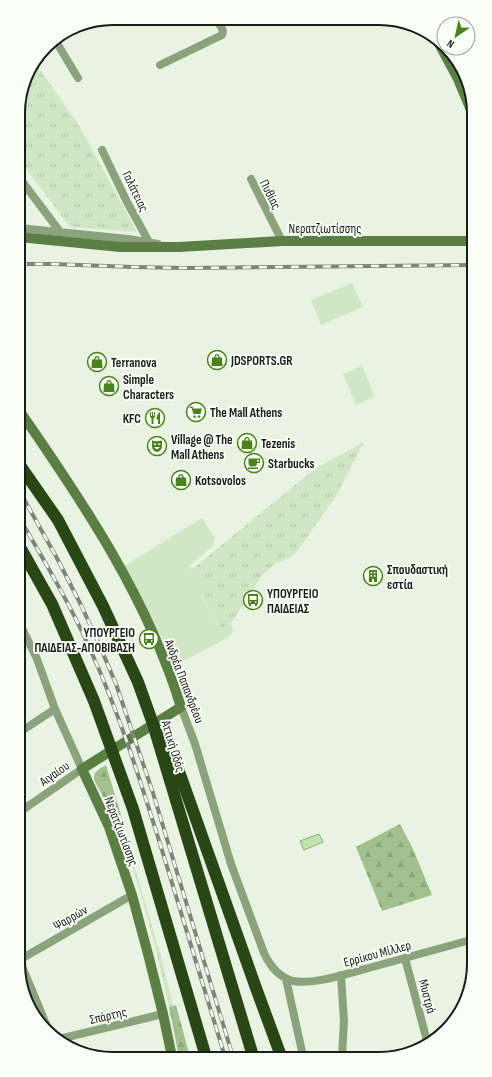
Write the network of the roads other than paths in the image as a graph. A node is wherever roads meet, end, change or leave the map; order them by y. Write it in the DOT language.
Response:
graph roads {
  1 [pos="220,25"];
  2 [pos="61,43"];
  3 [pos="446,56"];
  4 [pos="160,65"];
  5 [pos="78,78"];
  6 [pos="465,95"];
  7 [pos="102,150"];
  8 [pos="251,179"];
  9 [pos="25,185"];
  10 [pos="25,229"];
  11 [pos="61,233"];
  12 [pos="25,238"];
  13 [pos="282,241"];
  14 [pos="467,241"];
  15 [pos="149,242"];
  16 [pos="179,247"];
  17 [pos="25,418"];
  18 [pos="25,471"];
  19 [pos="25,556"];
  20 [pos="25,634"];
  21 [pos="181,708"];
  22 [pos="55,709"];
  23 [pos="158,722"];
  24 [pos="25,729"];
  25 [pos="82,768"];
  26 [pos="25,808"];
  27 [pos="132,895"];
  28 [pos="467,941"];
  29 [pos="25,957"];
  30 [pos="405,958"];
  31 [pos="341,975"];
  32 [pos="26,977"];
  33 [pos="286,979"];
  34 [pos="189,998"];
  35 [pos="163,1014"];
  36 [pos="43,1017"];
  37 [pos="65,1038"];
  38 [pos="426,1038"];
  39 [pos="171,1052"];
  40 [pos="196,1052"];
  41 [pos="205,1052"];
  42 [pos="252,1052"];
  43 [pos="280,1052"];
  44 [pos="302,1052"];
  45 [pos="342,1052"];
  1 -- 4 [label="street"];
  2 -- 5 [label="street"];
  3 -- 6 [label="street"];
  7 -- 15 [label="street, Γαλάτειας"];
  8 -- 13 [label="street, Πυθίας"];
  9 -- 11 [label="street"];
  10 -- 11 [label="street, Νερατζιωτίσσης"];
  11 -- 15 [label="street, Νερατζιωτίσσης"];
  12 -- 16 [label="street, Νερατζιωτίσσης"];
  13 -- 14 [label="street, Νερατζιωτίσσης"];
  13 -- 16 [label="street, Νερατζιωτίσσης"];
  15 -- 16 [label="street, Νερατζιωτίσσης"];
  17 -- 21 [label="street, Ανδρέα Παπανδρέου"];
  18 -- 23 [label="highway, Αττική Οδός"];
  19 -- 34 [label="highway"];
  20 -- 22 [label="street, Νερατζιωτίσσης"];
  21 -- 23 [label="street"];
  21 -- 33 [label="street, Ανδρέα Παπανδρέου"];
  22 -- 24 [label="street"];
  22 -- 25 [label="street, Νερατζιωτίσσης"];
  23 -- 25 [label="street"];
  23 -- 42 [label="highway, Αττική Οδός"];
  23 -- 43 [label="highway"];
  25 -- 26 [label="street, Αιγαίου"];
  25 -- 27 [label="street, Νερατζιωτίσσης"];
  27 -- 29 [label="street, Ψαρρών"];
  27 -- 35 [label="street, Νερατζιωτίσσης"];
  28 -- 30 [label="street, Ερρίκου Μίλλερ"];
  30 -- 31 [label="street, Ερρίκου Μίλλερ"];
  30 -- 38 [label="street, Μυστρά"];
  31 -- 33 [label="street, Ερρίκου Μίλλερ"];
  31 -- 45 [label="street"];
  32 -- 36 [label="street"];
  33 -- 44 [label="street"];
  34 -- 40 [label="highway"];
  34 -- 41 [label="highway"];
  35 -- 37 [label="street, Σπάρτης"];
  35 -- 39 [label="street, Νερατζιωτίσσης"];
}
